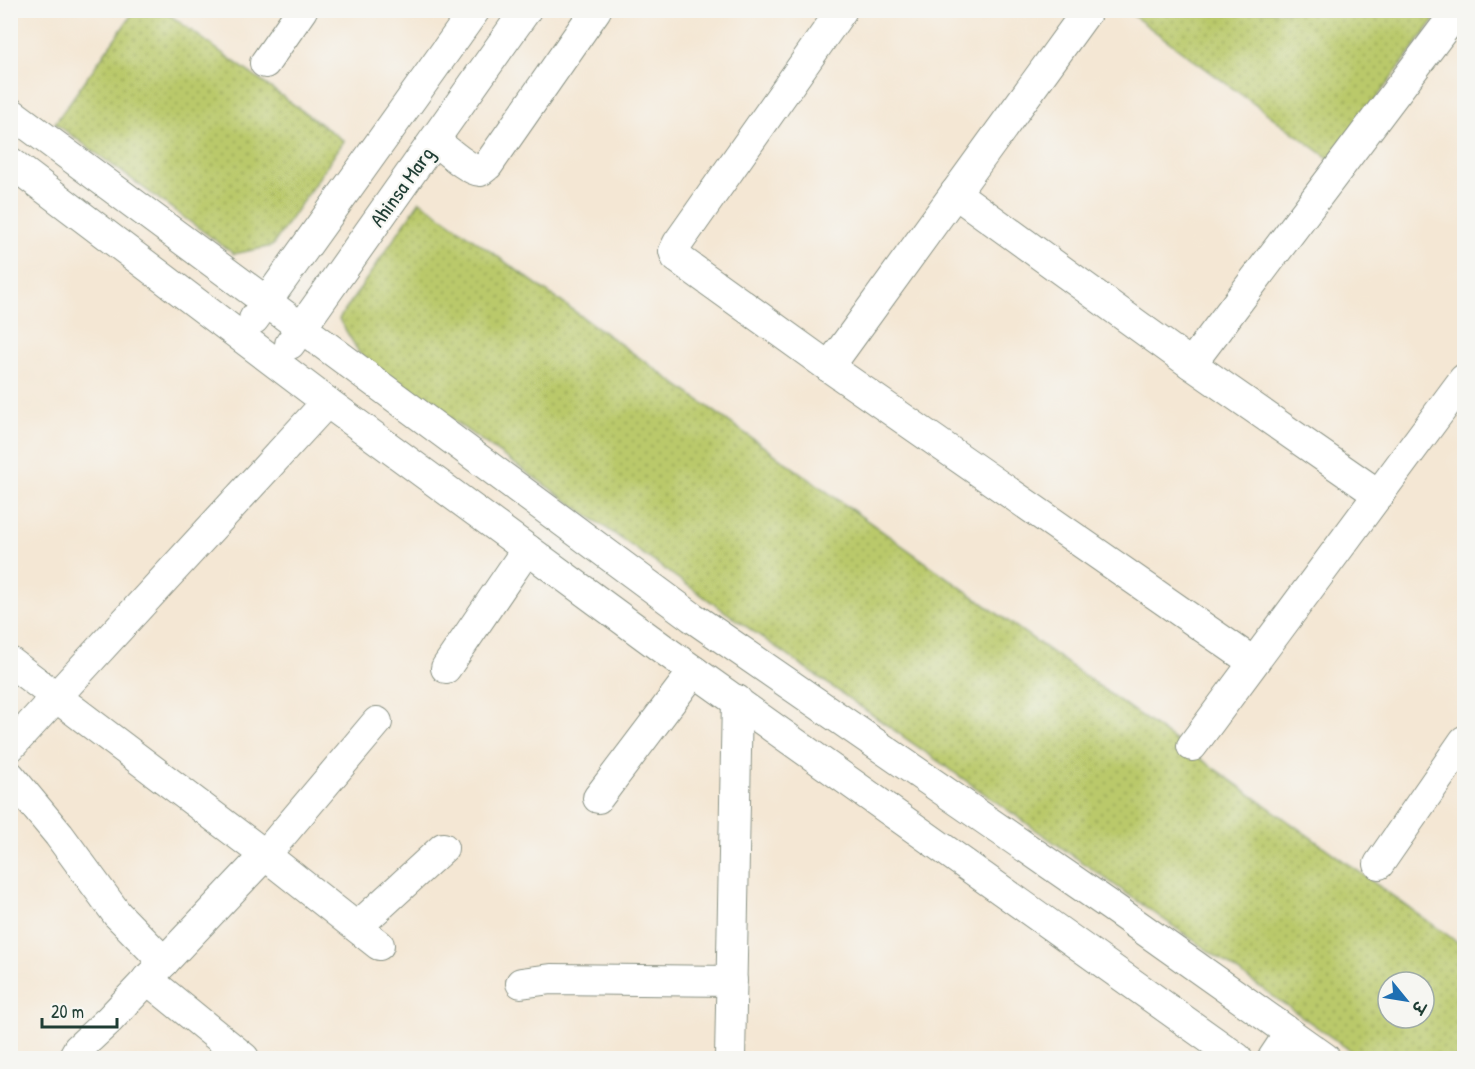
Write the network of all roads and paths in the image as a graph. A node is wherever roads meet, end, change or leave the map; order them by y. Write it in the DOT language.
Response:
graph roads {
  1 [pos="302,10"];
  2 [pos="475,10"];
  3 [pos="526,10"];
  4 [pos="596,10"];
  5 [pos="842,10"];
  6 [pos="1088,10"];
  7 [pos="1458,10"];
  8 [pos="265,63"];
  9 [pos="10,112"];
  10 [pos="435,141"];
  11 [pos="15,173"];
  12 [pos="955,193"];
  13 [pos="266,303"];
  14 [pos="301,329"];
  15 [pos="241,335"];
  16 [pos="276,362"];
  17 [pos="1191,364"];
  18 [pos="829,367"];
  19 [pos="1464,379"];
  20 [pos="327,402"];
  21 [pos="1379,495"];
  22 [pos="527,549"];
  23 [pos="745,656"];
  24 [pos="10,662"];
  25 [pos="1253,662"];
  26 [pos="446,668"];
  27 [pos="694,671"];
  28 [pos="729,695"];
  29 [pos="57,697"];
  30 [pos="377,722"];
  31 [pos="1464,741"];
  32 [pos="1192,746"];
  33 [pos="10,747"];
  34 [pos="10,776"];
  35 [pos="598,798"];
  36 [pos="443,848"];
  37 [pos="265,855"];
  38 [pos="1378,864"];
  39 [pos="156,970"];
  40 [pos="732,981"];
  41 [pos="521,983"];
  42 [pos="1289,1034"];
  43 [pos="73,1059"];
  44 [pos="244,1059"];
  45 [pos="730,1059"];
  46 [pos="1237,1059"];
  47 [pos="1273,1059"];
  48 [pos="1325,1059"];
  1 -- 8 [label="street"];
  2 -- 13 [label="street, Ahinsa Marg"];
  3 -- 10 [label="street, Ahinsa Marg"];
  4 -- 10 [label="street"];
  5 -- 18 [label="street"];
  6 -- 12 [label="street"];
  7 -- 17 [label="street"];
  9 -- 13 [label="street"];
  10 -- 14 [label="street, Ahinsa Marg"];
  11 -- 15 [label="street"];
  12 -- 17 [label="street"];
  12 -- 18 [label="street"];
  13 -- 14 [label="street"];
  13 -- 15 [label="street, Ahinsa Marg"];
  14 -- 16 [label="street, Ahinsa Marg"];
  14 -- 23 [label="street"];
  15 -- 16 [label="street"];
  16 -- 20 [label="street"];
  17 -- 21 [label="street"];
  18 -- 25 [label="street"];
  19 -- 21 [label="street"];
  20 -- 22 [label="street"];
  20 -- 29 [label="street"];
  21 -- 25 [label="street"];
  22 -- 26 [label="street"];
  22 -- 27 [label="street"];
  23 -- 28 [label="street"];
  23 -- 42 [label="street"];
  24 -- 29 [label="street"];
  25 -- 32 [label="street"];
  27 -- 28 [label="street"];
  27 -- 35 [label="street"];
  28 -- 40 [label="street"];
  28 -- 46 [label="street"];
  29 -- 33 [label="street"];
  29 -- 37 [label="street"];
  30 -- 37 [label="street"];
  31 -- 38 [label="street"];
  34 -- 39 [label="street"];
  36 -- 37 [label="street"];
  37 -- 39 [label="street"];
  39 -- 43 [label="street"];
  39 -- 44 [label="street"];
  40 -- 41 [label="street"];
  40 -- 45 [label="street"];
  42 -- 47 [label="street"];
  42 -- 48 [label="street"];
}
